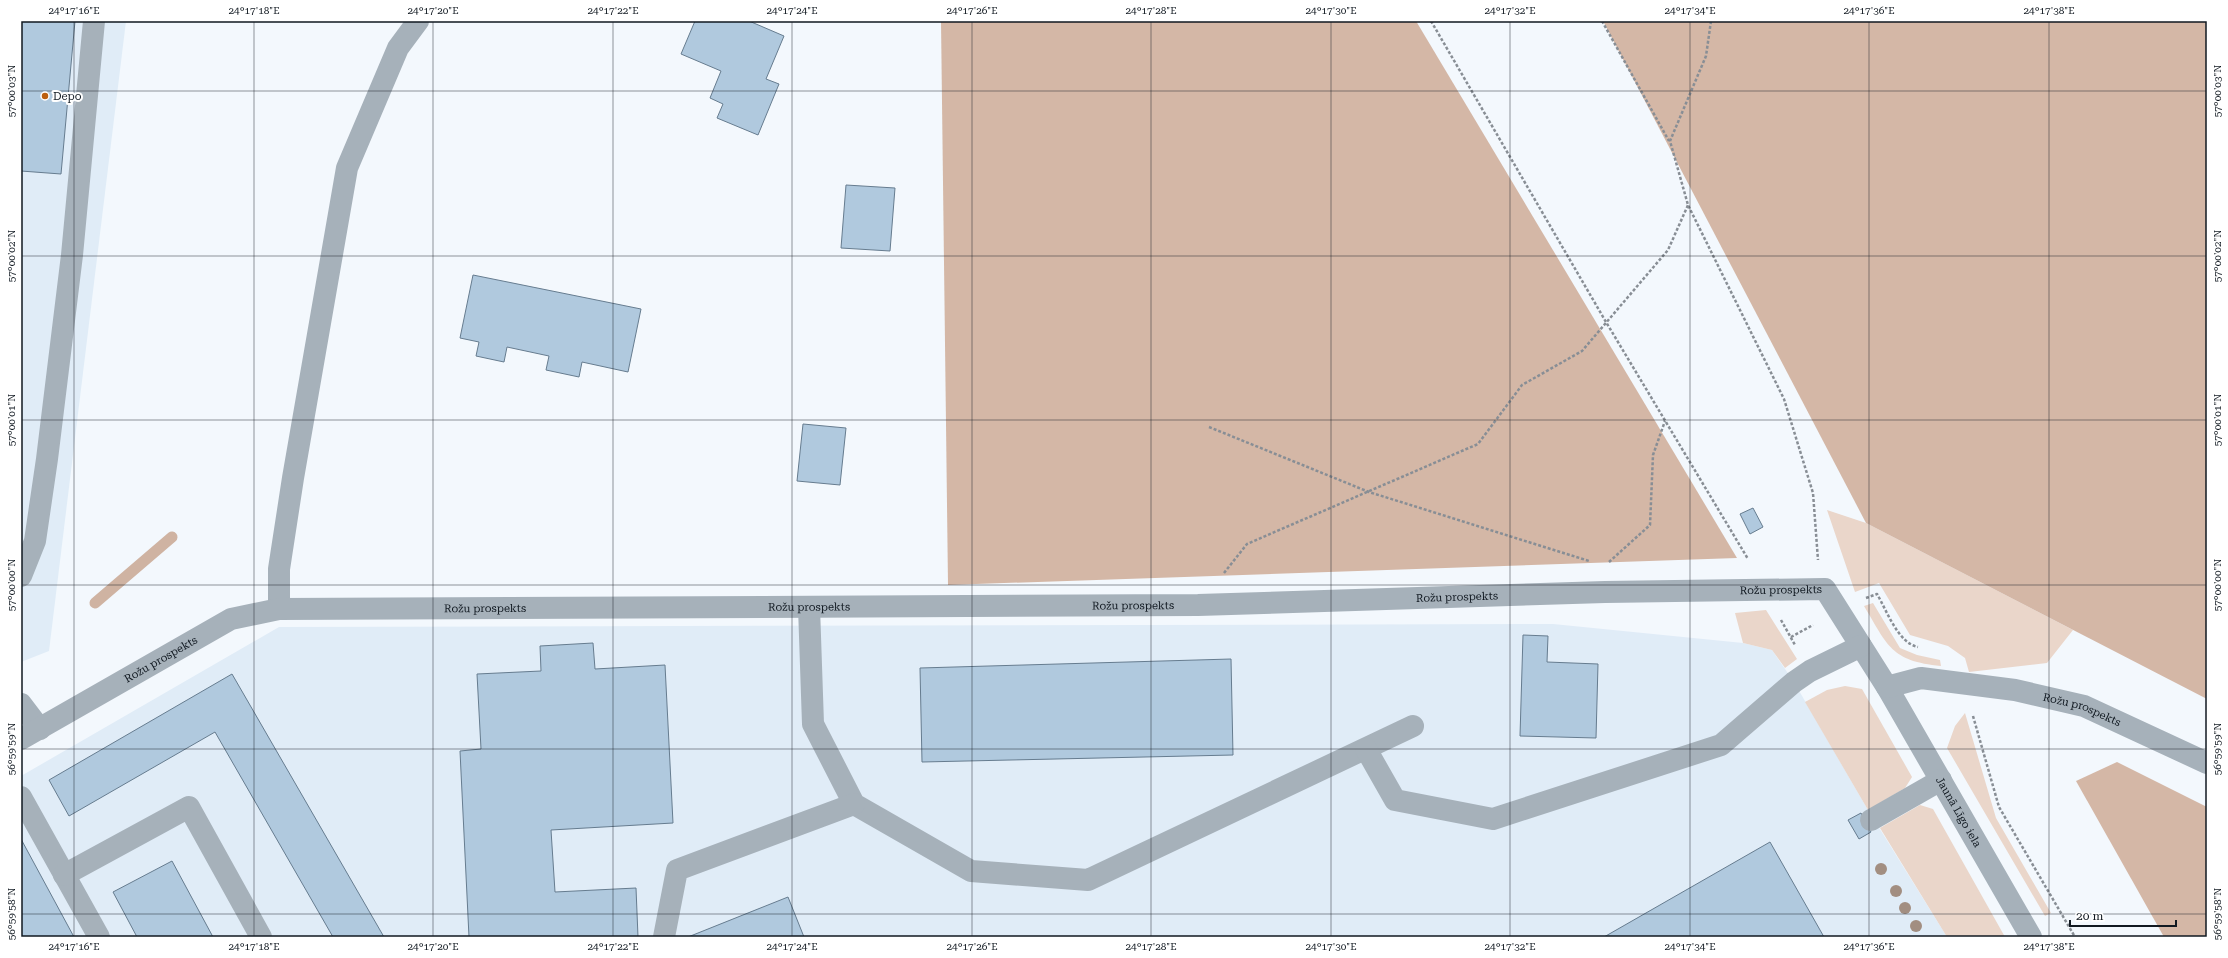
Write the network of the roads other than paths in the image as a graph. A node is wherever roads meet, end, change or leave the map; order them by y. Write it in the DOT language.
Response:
graph roads {
  1 [pos="94,21"];
  2 [pos="418,21"];
  3 [pos="21,576"];
  4 [pos="809,607"];
  5 [pos="279,609"];
  6 [pos="1860,646"];
  7 [pos="1887,687"];
  8 [pos="21,704"];
  9 [pos="1413,726"];
  10 [pos="40,729"];
  11 [pos="21,739"];
  12 [pos="1366,749"];
  13 [pos="2207,763"];
  14 [pos="1941,780"];
  15 [pos="21,797"];
  16 [pos="854,804"];
  17 [pos="1871,820"];
  18 [pos="64,875"];
  19 [pos="99,937"];
  20 [pos="261,937"];
  21 [pos="664,937"];
  22 [pos="2030,937"];
  1 -- 3 [label="street"];
  2 -- 5 [label="street"];
  4 -- 5 [label="street, Rožu prospekts"];
  4 -- 6 [label="street, Rožu prospekts"];
  4 -- 16 [label="street"];
  5 -- 10 [label="street, Rožu prospekts"];
  6 -- 7 [label="street, Rožu prospekts"];
  6 -- 12 [label="street"];
  7 -- 13 [label="street, Rožu prospekts"];
  7 -- 14 [label="street, Jaunā Līgo iela"];
  8 -- 10 [label="street"];
  9 -- 12 [label="street"];
  10 -- 11 [label="street, Rožu prospekts"];
  12 -- 16 [label="street"];
  14 -- 17 [label="street"];
  14 -- 22 [label="street, Jaunā Līgo iela"];
  15 -- 18 [label="street"];
  16 -- 21 [label="street"];
  18 -- 19 [label="street"];
  18 -- 20 [label="street"];
}
